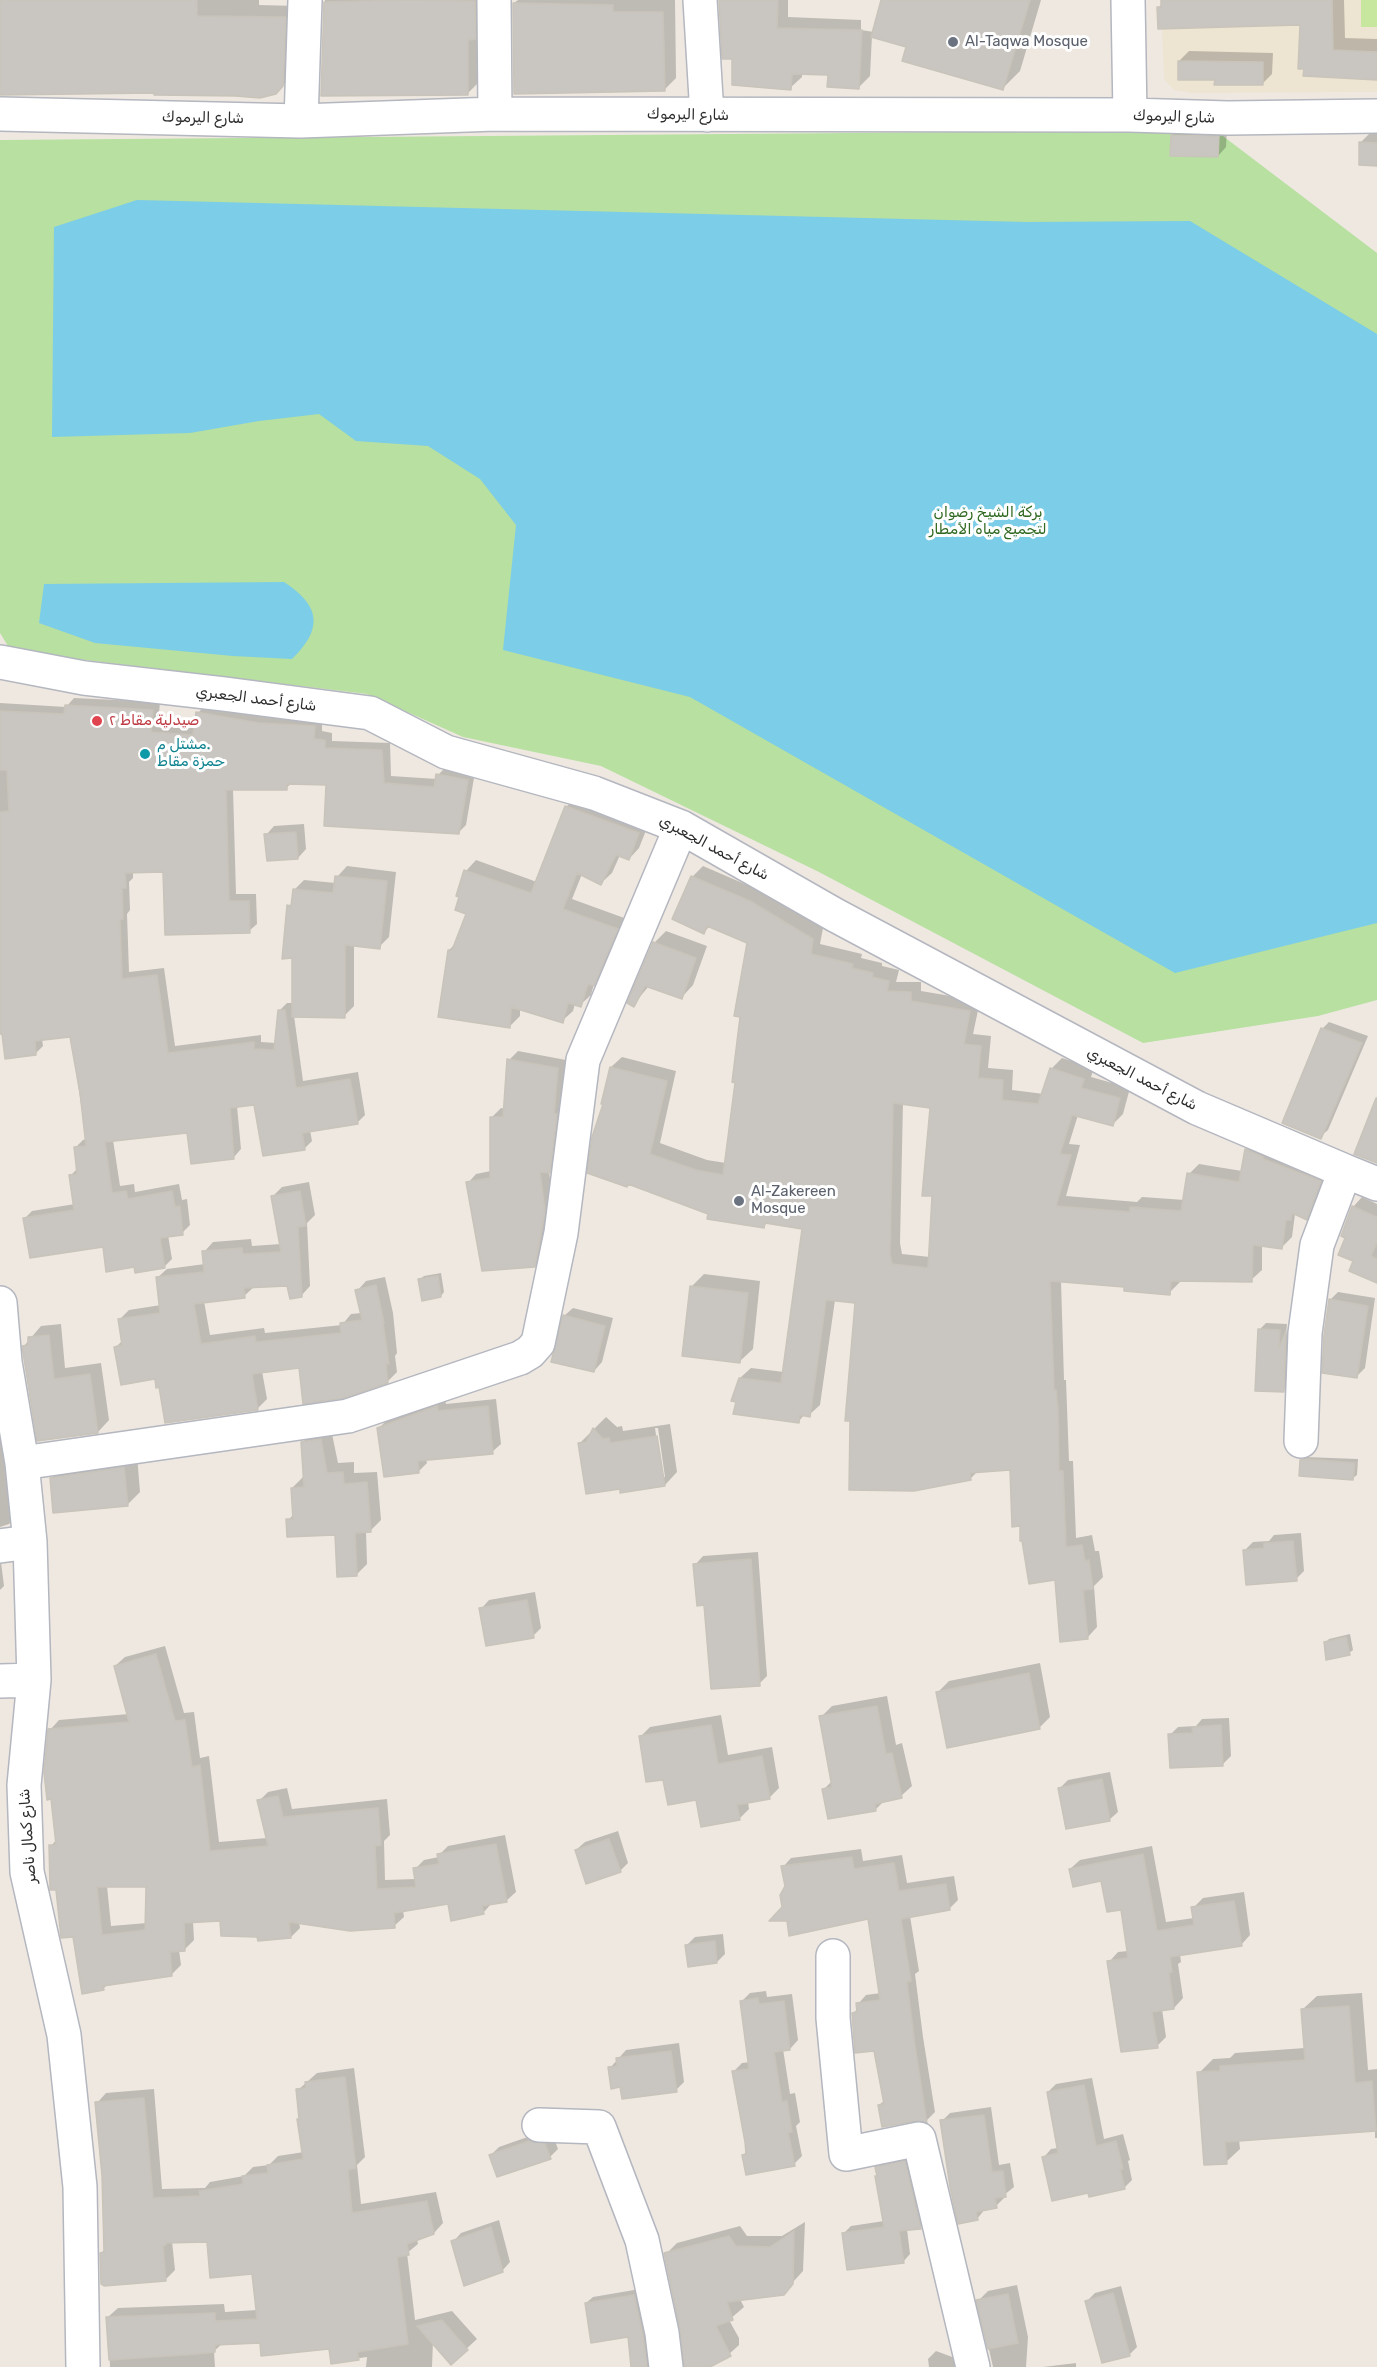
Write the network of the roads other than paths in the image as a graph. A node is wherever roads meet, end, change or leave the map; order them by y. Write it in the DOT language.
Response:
graph roads {
  1 [pos="305,0"];
  2 [pos="494,0"];
  3 [pos="700,0"];
  4 [pos="1128,0"];
  5 [pos="0,114"];
  6 [pos="495,114"];
  7 [pos="706,115"];
  8 [pos="1130,115"];
  9 [pos="1377,116"];
  10 [pos="301,120"];
  11 [pos="0,662"];
  12 [pos="681,827"];
  13 [pos="1345,1171"];
  14 [pos="1377,1184"];
  15 [pos="0,1303"];
  16 [pos="2,1363"];
  17 [pos="1301,1441"];
  18 [pos="22,1463"];
  19 [pos="15,1544"];
  20 [pos="34,1680"];
  21 [pos="0,1681"];
  22 [pos="833,1956"];
  23 [pos="539,2125"];
  24 [pos="83,2367"];
  25 [pos="666,2367"];
  26 [pos="973,2367"];
  1 -- 10 [label="street"];
  2 -- 6 [label="street"];
  3 -- 7 [label="street"];
  4 -- 8 [label="street"];
  5 -- 10 [label="street, شارع اليرموك"];
  6 -- 7 [label="street, شارع اليرموك"];
  6 -- 10 [label="street, شارع اليرموك"];
  7 -- 8 [label="street, شارع اليرموك"];
  8 -- 9 [label="street, شارع اليرموك"];
  11 -- 12 [label="street, شارع أحمد الجعبري"];
  12 -- 13 [label="street, شارع أحمد الجعبري"];
  12 -- 18 [label="street"];
  13 -- 14 [label="street, شارع أحمد الجعبري"];
  13 -- 17 [label="street"];
  15 -- 16 [label="street, شارع كمال ناصر"];
  16 -- 18 [label="street, شارع كمال ناصر"];
  18 -- 19 [label="street, شارع كمال ناصر"];
  19 -- 20 [label="street, شارع كمال ناصر"];
  20 -- 21 [label="street"];
  20 -- 24 [label="street, شارع كمال ناصر"];
  22 -- 26 [label="street"];
  23 -- 25 [label="street"];
}
